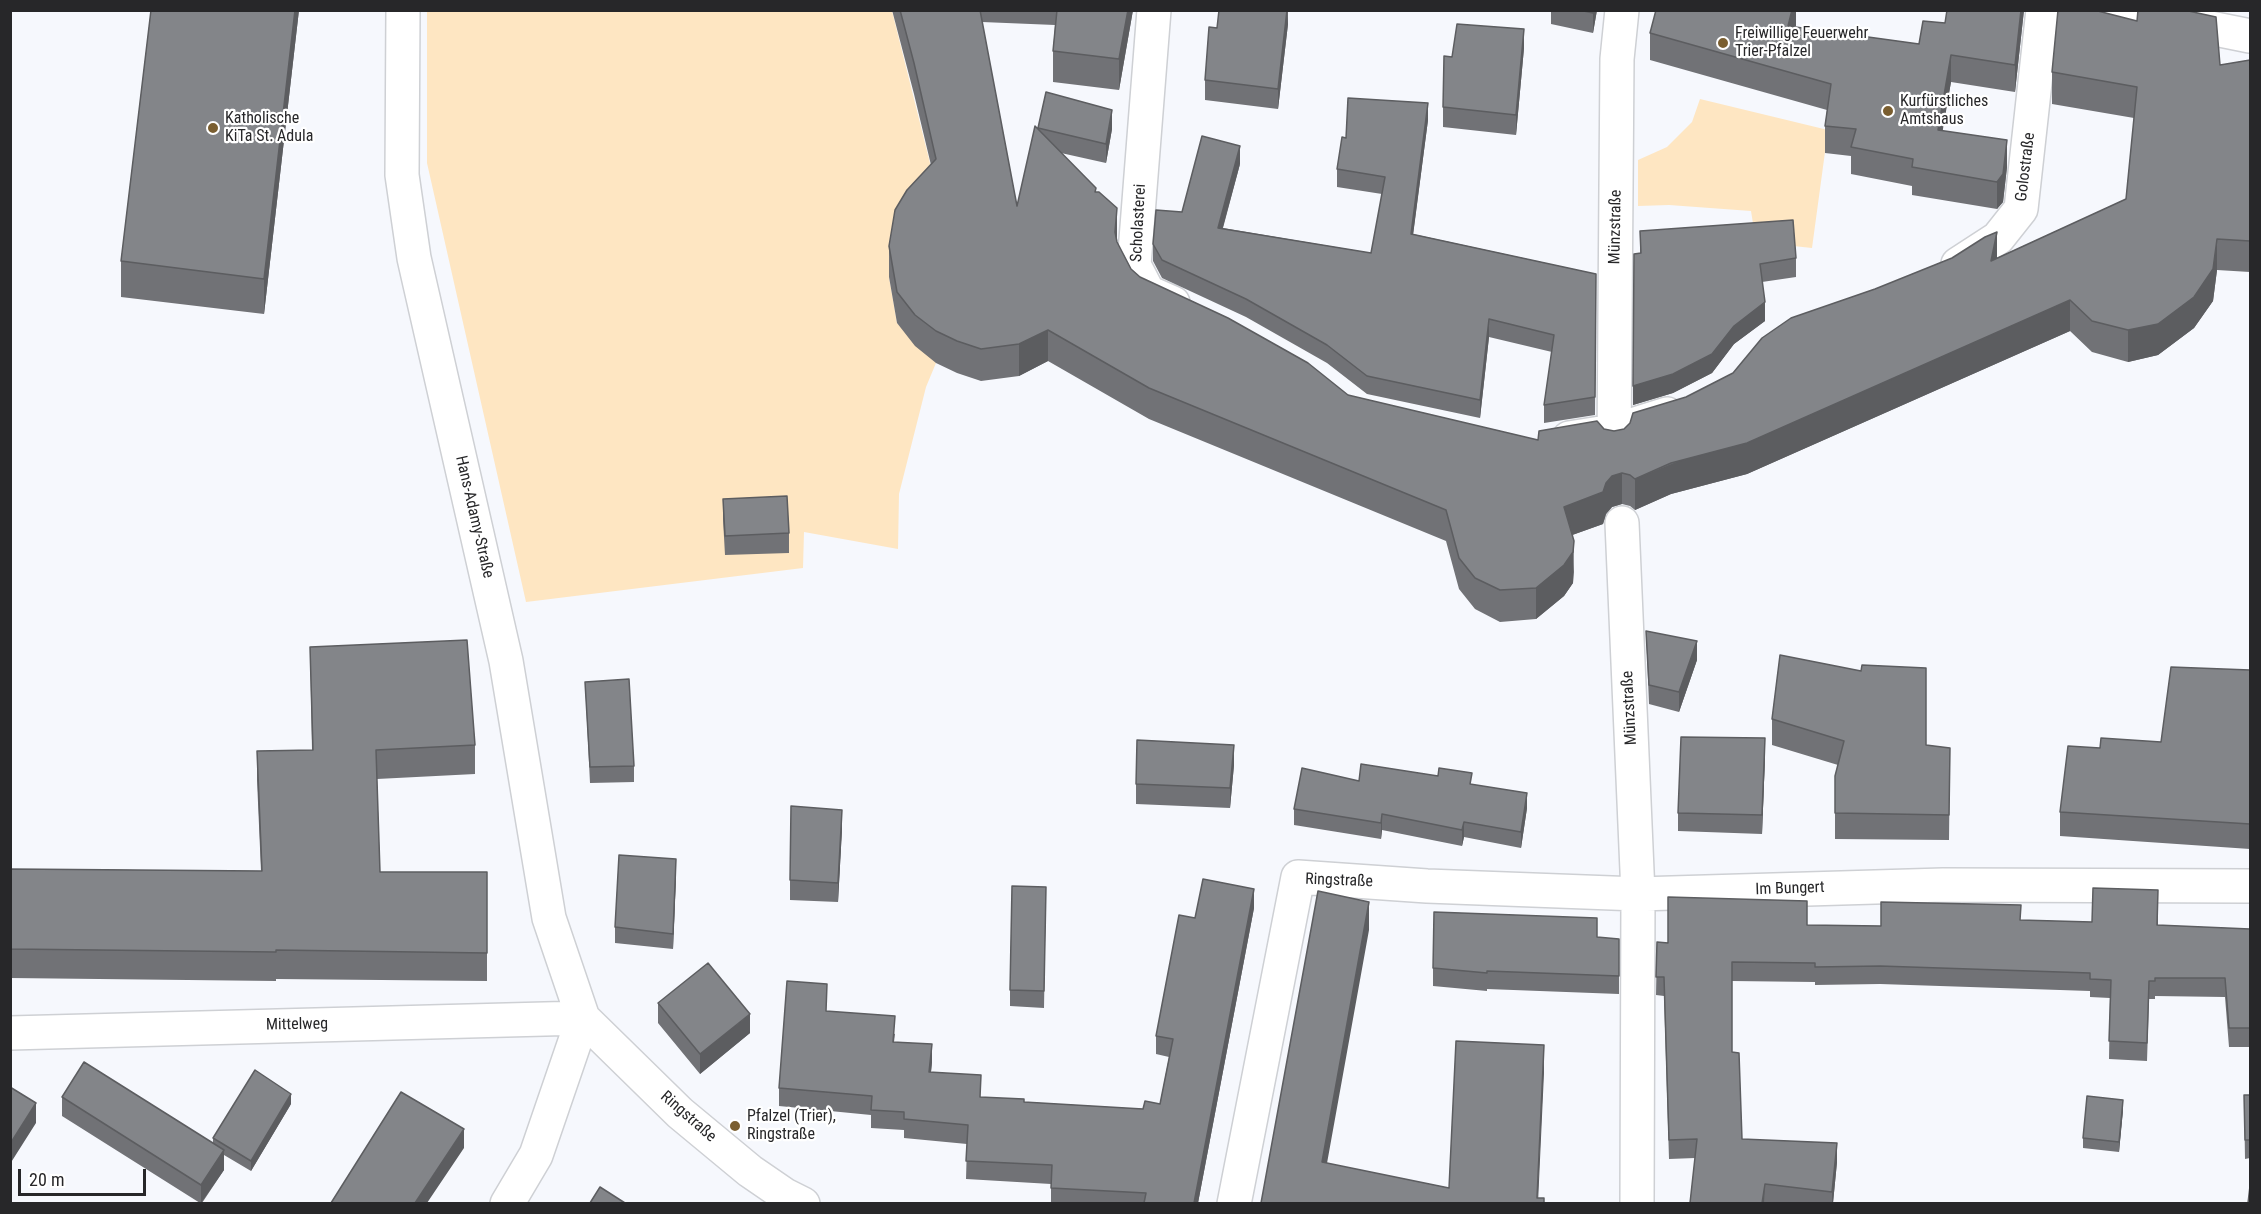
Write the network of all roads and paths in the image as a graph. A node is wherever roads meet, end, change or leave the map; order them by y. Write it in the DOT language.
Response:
graph roads {
  1 [pos="404,10"];
  2 [pos="1154,10"];
  3 [pos="1622,10"];
  4 [pos="2043,10"];
  5 [pos="2121,10"];
  6 [pos="2250,36"];
  7 [pos="1936,276"];
  8 [pos="1198,315"];
  9 [pos="1698,401"];
  10 [pos="1613,437"];
  11 [pos="1543,442"];
  12 [pos="1622,523"];
  13 [pos="2250,886"];
  14 [pos="1638,894"];
  15 [pos="583,1018"];
  16 [pos="10,1033"];
  17 [pos="507,1203"];
  18 [pos="803,1203"];
  19 [pos="1234,1203"];
  20 [pos="1638,1203"];
  1 -- 15 [label="street, Hans-Adamy-Straße"];
  2 -- 8 [label="street, Scholasterei"];
  3 -- 10 [label="street, Münzstraße"];
  4 -- 7 [label="street, Golostraße"];
  5 -- 6 [label="street"];
  9 -- 10 [label="street"];
  10 -- 11 [label="street"];
  12 -- 14 [label="street, Münzstraße"];
  13 -- 14 [label="street, Im Bungert"];
  14 -- 19 [label="street, Ringstraße"];
  14 -- 20 [label="street"];
  15 -- 16 [label="street, Mittelweg"];
  15 -- 17 [label="street"];
  15 -- 18 [label="street, Ringstraße"];
}
